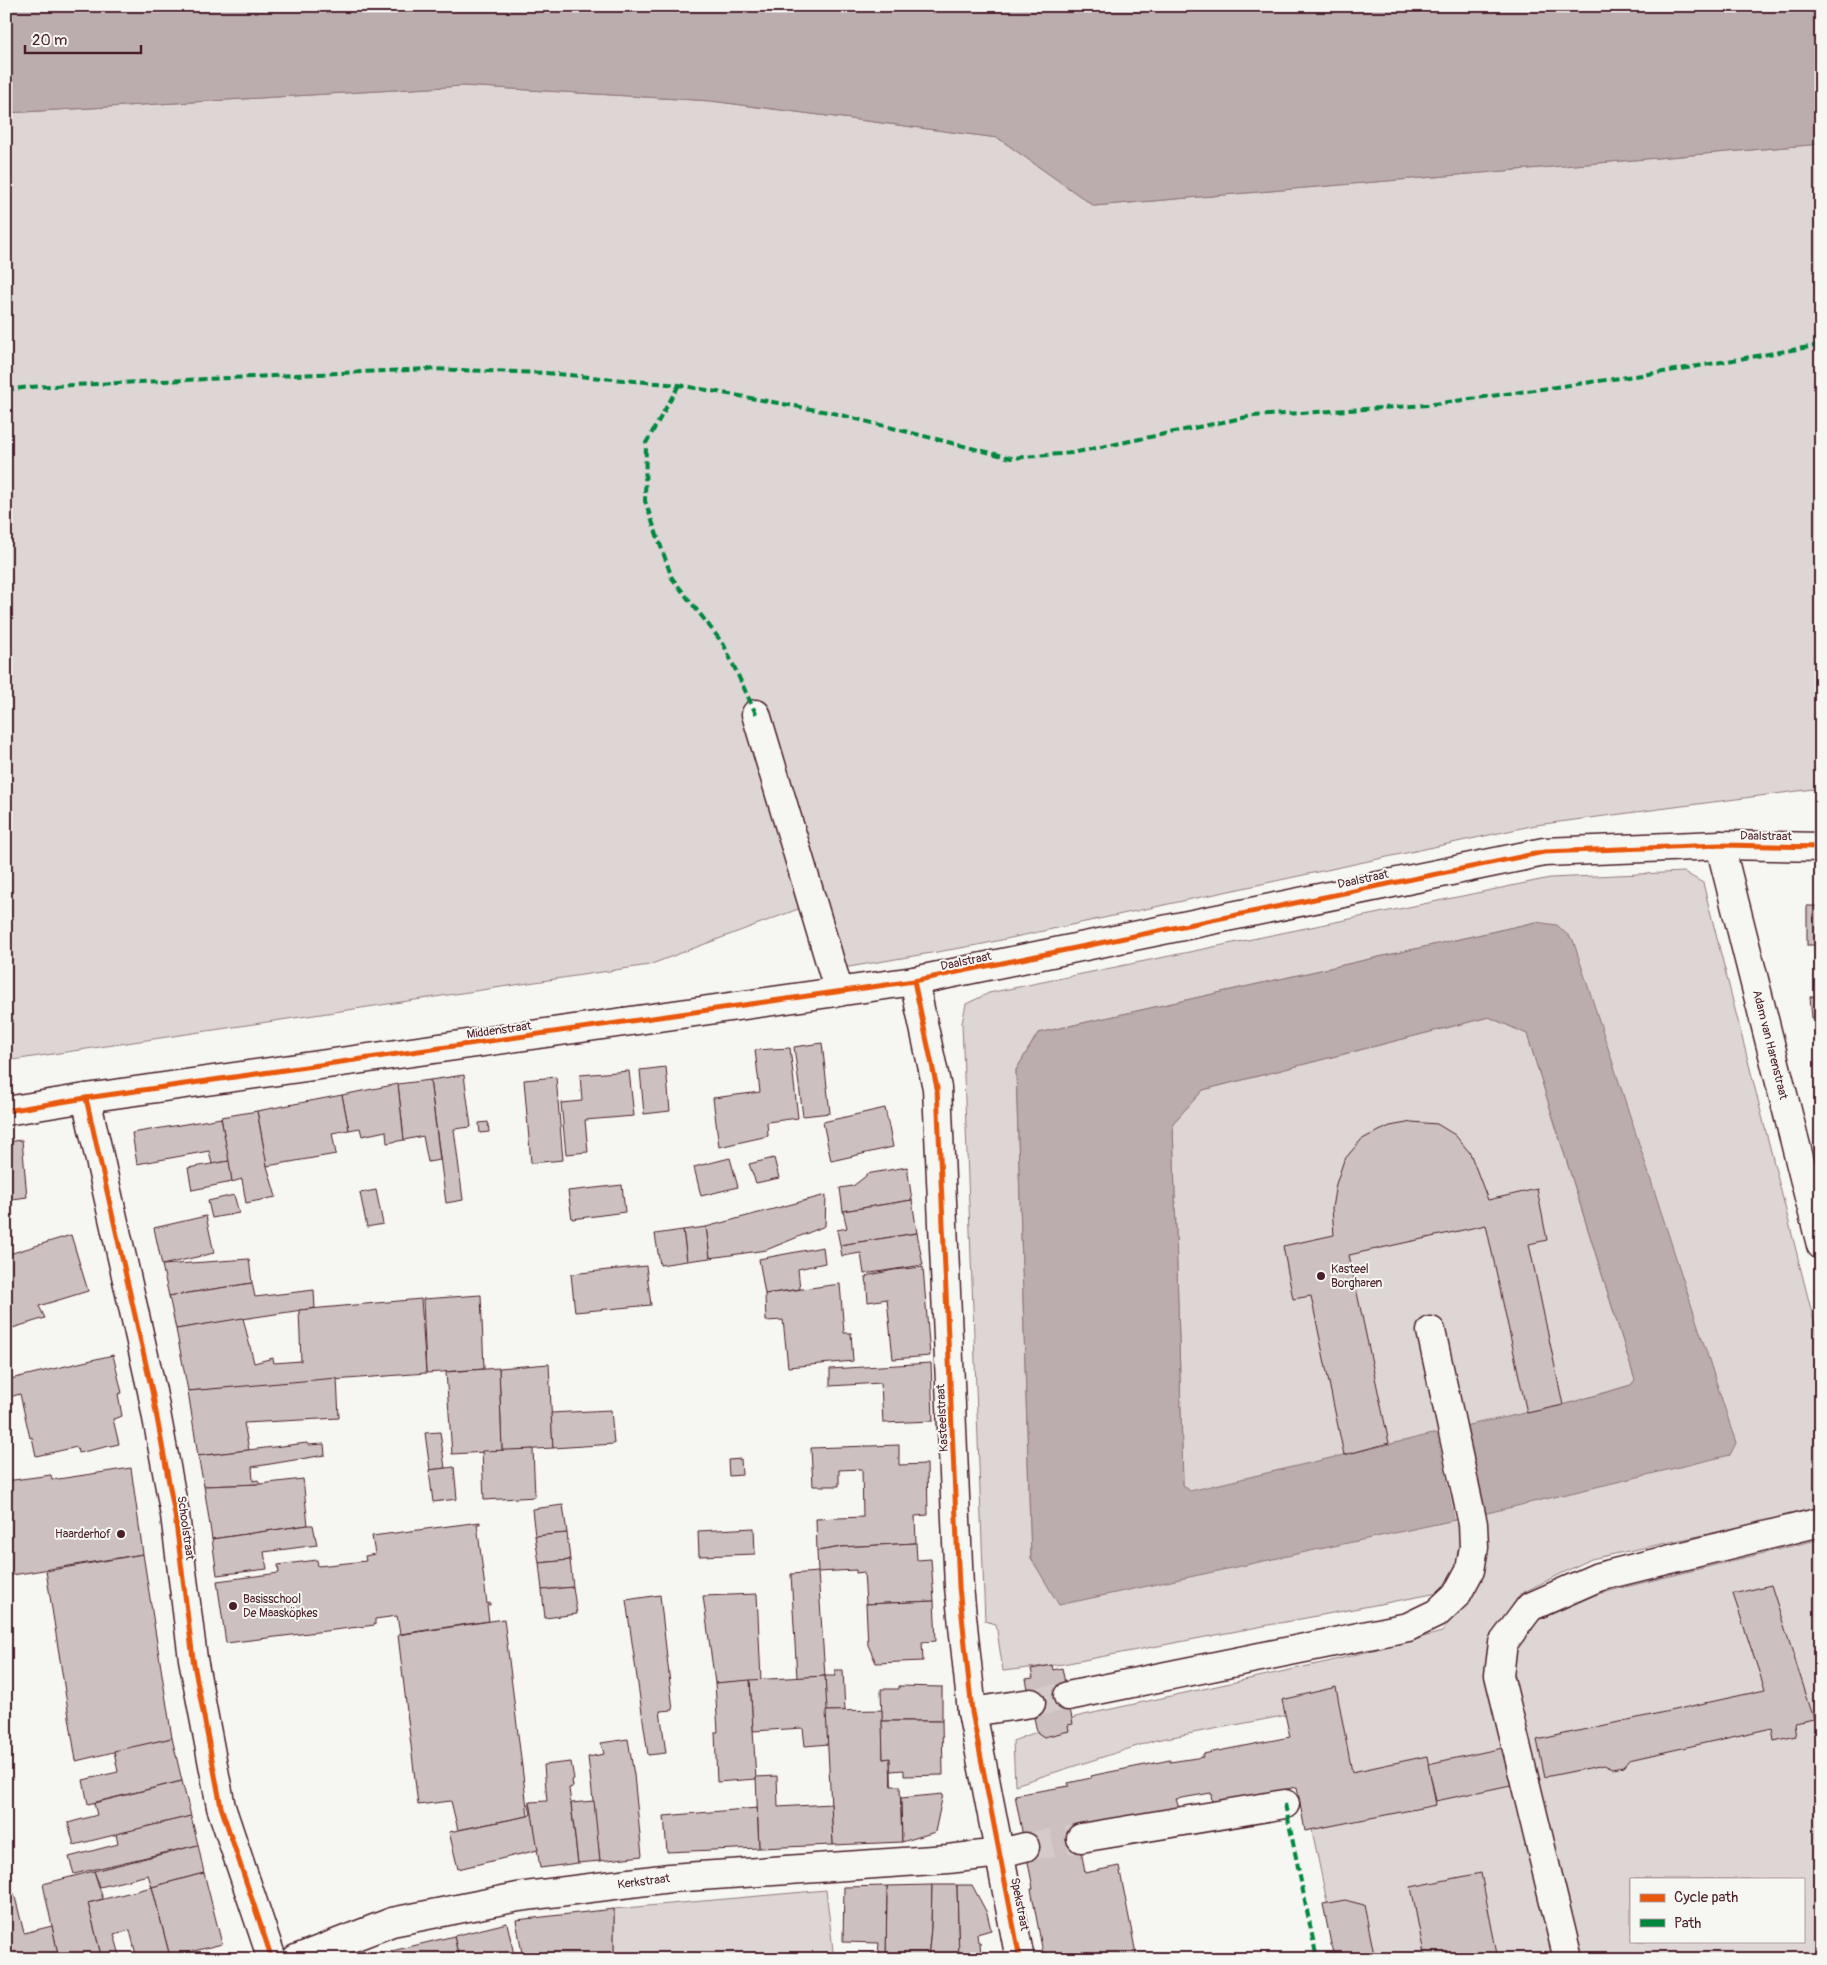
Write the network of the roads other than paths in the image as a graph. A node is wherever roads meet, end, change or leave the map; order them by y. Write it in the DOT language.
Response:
graph roads {
  1 [pos="756,714"];
  2 [pos="1720,845"];
  3 [pos="1821,847"];
  4 [pos="914,981"];
  5 [pos="839,992"];
  6 [pos="86,1098"];
  7 [pos="6,1111"];
  8 [pos="1821,1245"];
  9 [pos="1431,1331"];
  10 [pos="1821,1522"];
  11 [pos="1068,1696"];
  12 [pos="1031,1703"];
  13 [pos="972,1712"];
  14 [pos="1285,1804"];
  15 [pos="1081,1838"];
  16 [pos="1012,1850"];
  17 [pos="272,1959"];
  18 [pos="296,1959"];
  19 [pos="1020,1959"];
  20 [pos="1568,1959"];
  1 -- 5 [label="street"];
  2 -- 3 [label="street, Daalstraat"];
  2 -- 4 [label="street, Daalstraat"];
  2 -- 8 [label="street, Adam van Harenstraat"];
  4 -- 5 [label="street, Middenstraat"];
  4 -- 13 [label="street, Kasteelstraat"];
  5 -- 6 [label="street, Middenstraat"];
  6 -- 7 [label="street, Middenstraat"];
  6 -- 17 [label="street, Schoolstraat"];
  9 -- 11 [label="street"];
  10 -- 20 [label="street"];
  12 -- 13 [label="street"];
  13 -- 16 [label="street, Kasteelstraat"];
  14 -- 15 [label="street"];
  16 -- 18 [label="street, Kerkstraat"];
  16 -- 19 [label="street, Spekstraat"];
}
